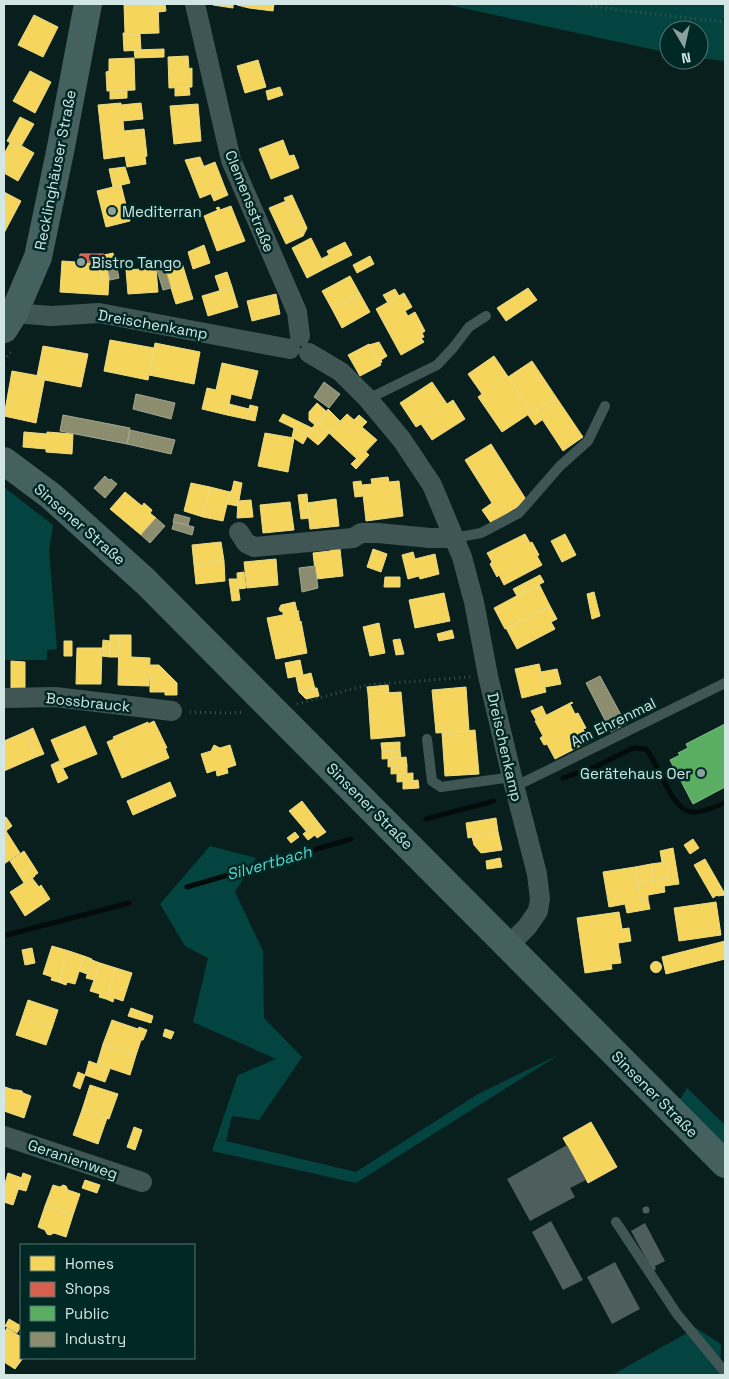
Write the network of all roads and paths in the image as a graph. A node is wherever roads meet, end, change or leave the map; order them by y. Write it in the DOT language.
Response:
graph roads {
  1 [pos="88,4"];
  2 [pos="195,4"];
  3 [pos="581,4"];
  4 [pos="725,22"];
  5 [pos="486,316"];
  6 [pos="9,321"];
  7 [pos="300,346"];
  8 [pos="368,398"];
  9 [pos="605,406"];
  10 [pos="4,461"];
  11 [pos="239,532"];
  12 [pos="454,538"];
  13 [pos="488,676"];
  14 [pos="725,683"];
  15 [pos="4,698"];
  16 [pos="275,710"];
  17 [pos="172,711"];
  18 [pos="427,739"];
  19 [pos="513,782"];
  20 [pos="508,946"];
  21 [pos="4,1136"];
  22 [pos="725,1164"];
  23 [pos="142,1182"];
  24 [pos="616,1222"];
  25 [pos="725,1372"];
  1 -- 6 [label="main road, Recklinghäuser Straße"];
  2 -- 7 [label="street, Clemensstraße"];
  3 -- 4 [label="path"];
  5 -- 8 [label="lane"];
  6 -- 7 [label="street, Dreischenkamp"];
  7 -- 8 [label="street, Dreischenkamp"];
  8 -- 12 [label="street, Dreischenkamp"];
  9 -- 12 [label="lane"];
  10 -- 16 [label="main road, Sinsener Straße"];
  11 -- 12 [label="street"];
  12 -- 13 [label="street, Dreischenkamp"];
  13 -- 16 [label="path"];
  13 -- 19 [label="street, Dreischenkamp"];
  14 -- 19 [label="lane, Am Ehrenmal"];
  15 -- 17 [label="street, Bossbrauck"];
  16 -- 17 [label="path"];
  16 -- 20 [label="main road, Sinsener Straße"];
  18 -- 19 [label="lane, Am Ehrenmal"];
  19 -- 20 [label="street, Dreischenkamp"];
  20 -- 22 [label="main road, Sinsener Straße"];
  21 -- 23 [label="street, Geranienweg"];
  24 -- 25 [label="lane"];
}
